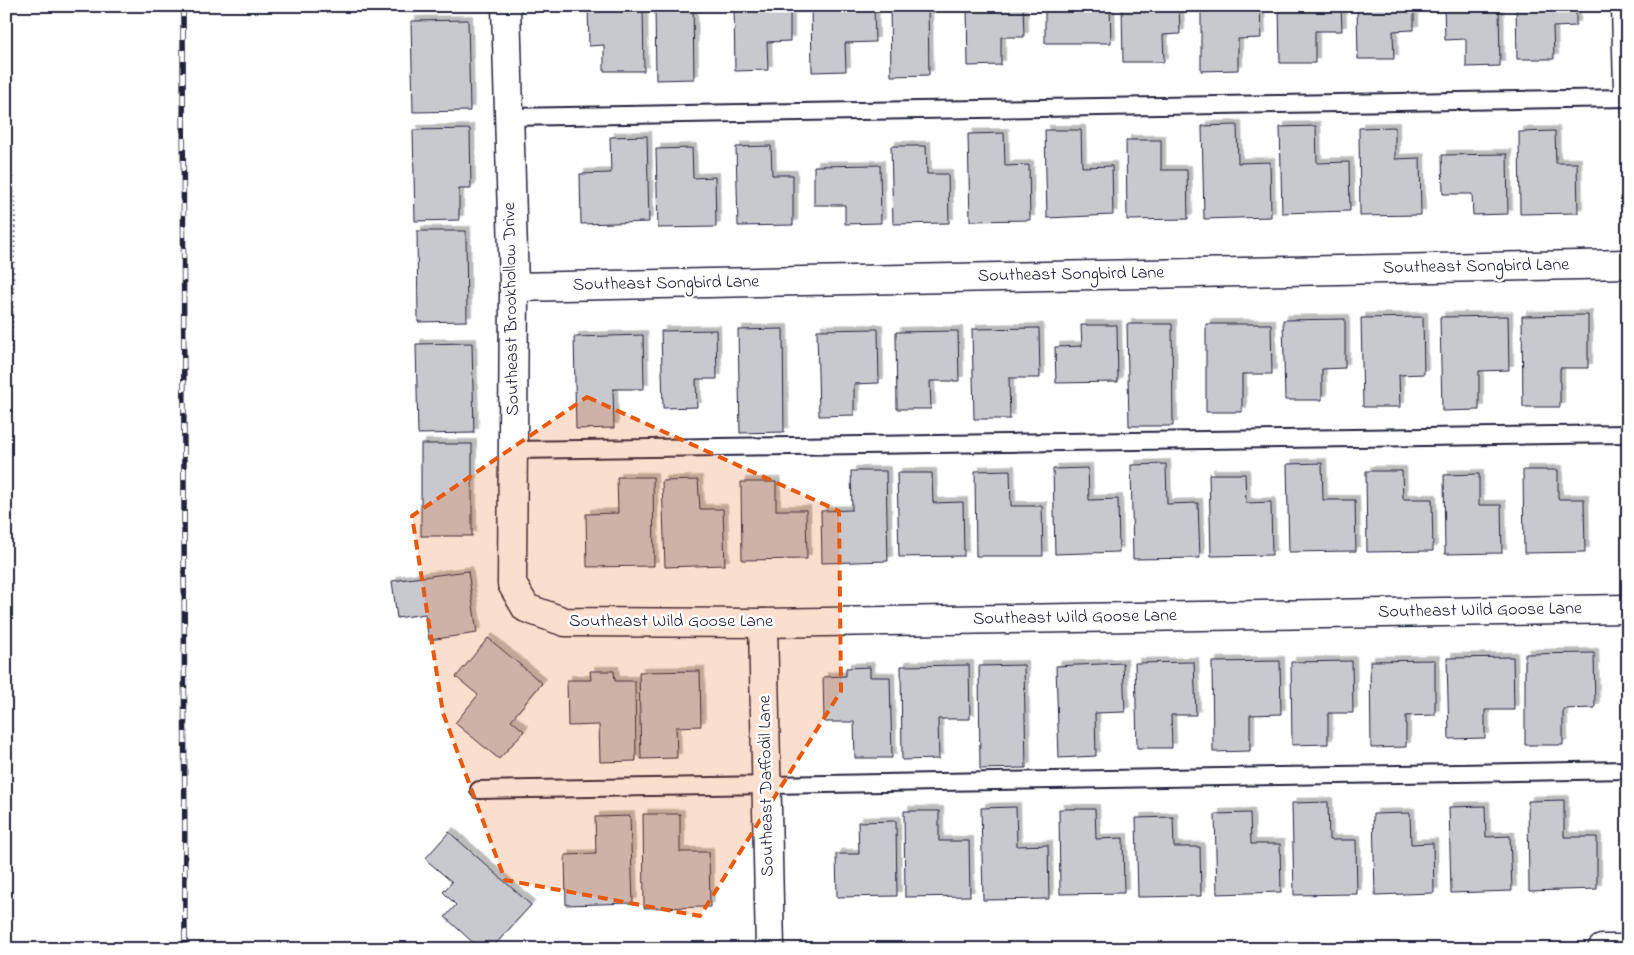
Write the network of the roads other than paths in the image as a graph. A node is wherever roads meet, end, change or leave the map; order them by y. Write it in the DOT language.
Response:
graph roads {
  1 [pos="506,6"];
  2 [pos="1626,6"];
  3 [pos="1628,92"];
  4 [pos="1628,98"];
  5 [pos="509,117"];
  6 [pos="1628,264"];
  7 [pos="514,287"];
  8 [pos="1628,434"];
  9 [pos="513,450"];
  10 [pos="526,608"];
  11 [pos="1628,609"];
  12 [pos="763,623"];
  13 [pos="1628,770"];
  14 [pos="768,785"];
  15 [pos="480,790"];
  16 [pos="1628,948"];
  17 [pos="770,949"];
  18 [pos="1602,949"];
  1 -- 5 [label="street, Southeast Brookhollow Drive"];
  2 -- 3 [label="street"];
  4 -- 5 [label="lane"];
  5 -- 7 [label="street, Southeast Brookhollow Drive"];
  6 -- 7 [label="street, Southeast Songbird Lane"];
  7 -- 9 [label="street, Southeast Brookhollow Drive"];
  8 -- 9 [label="lane"];
  9 -- 10 [label="street, Southeast Brookhollow Drive"];
  10 -- 12 [label="street, Southeast Wild Goose Lane"];
  11 -- 12 [label="street, Southeast Wild Goose Lane"];
  12 -- 14 [label="street, Southeast Daffodil Lane"];
  13 -- 14 [label="lane"];
  14 -- 15 [label="lane"];
  14 -- 17 [label="street, Southeast Daffodil Lane"];
  16 -- 18 [label="street"];
}
